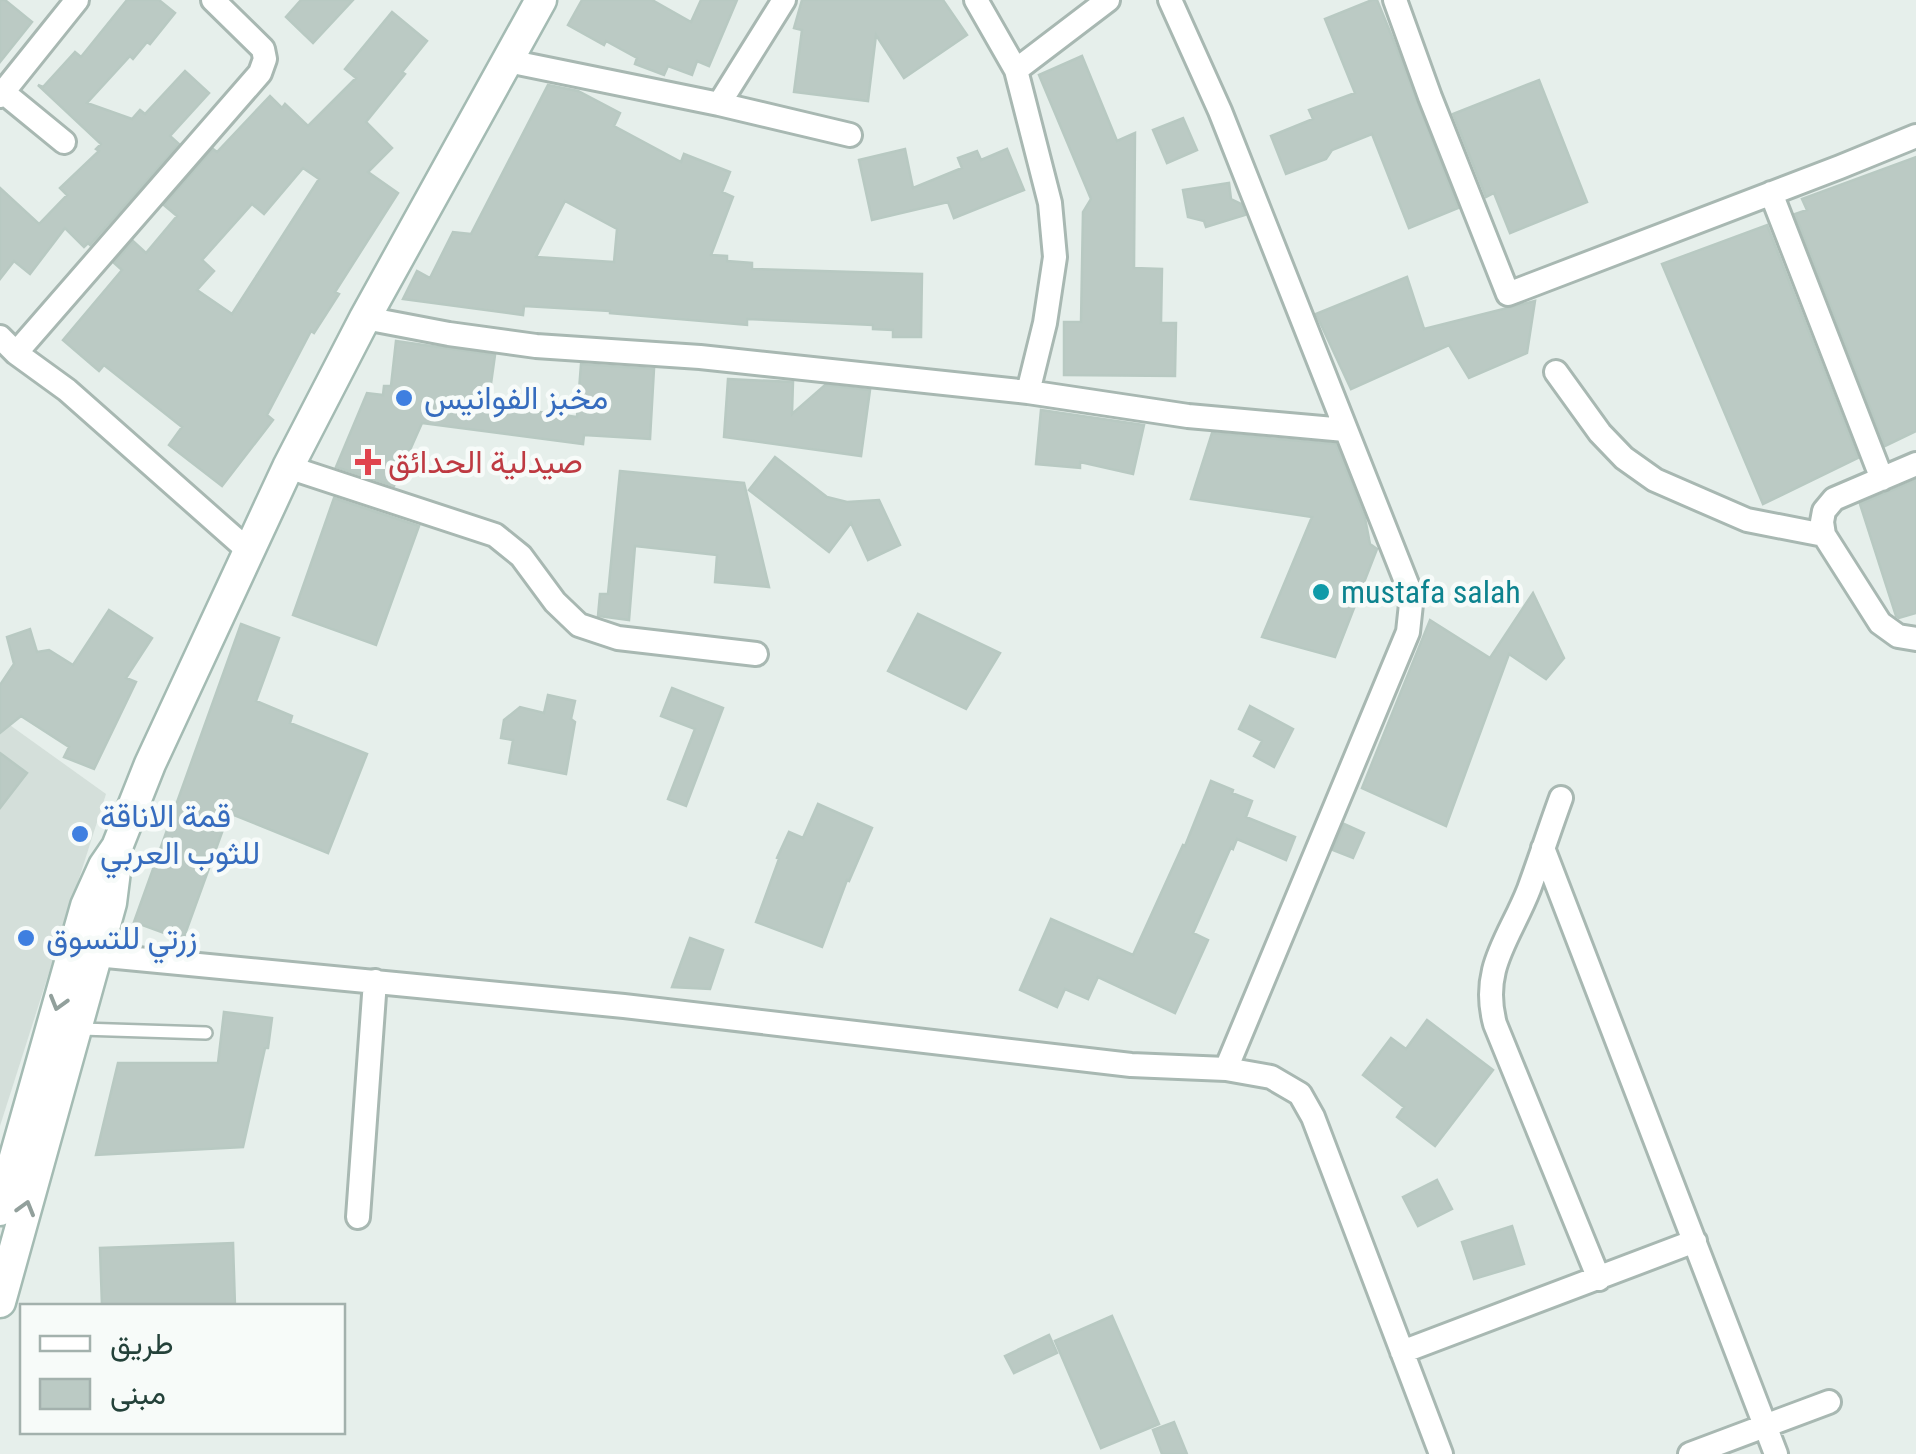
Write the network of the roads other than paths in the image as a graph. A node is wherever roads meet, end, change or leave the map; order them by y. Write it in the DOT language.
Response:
graph roads {
  1 [pos="77,0"];
  2 [pos="213,0"];
  3 [pos="541,0"];
  4 [pos="784,0"];
  5 [pos="976,0"];
  6 [pos="1108,0"];
  7 [pos="1170,0"];
  8 [pos="1395,0"];
  9 [pos="508,60"];
  10 [pos="1016,70"];
  11 [pos="1,94"];
  12 [pos="719,104"];
  13 [pos="850,134"];
  14 [pos="1916,136"];
  15 [pos="64,142"];
  16 [pos="1772,194"];
  17 [pos="365,318"];
  18 [pos="8,345"];
  19 [pos="1556,372"];
  20 [pos="1028,392"];
  21 [pos="1346,430"];
  22 [pos="1916,464"];
  23 [pos="288,468"];
  24 [pos="1882,479"];
  25 [pos="1824,535"];
  26 [pos="250,552"];
  27 [pos="1916,639"];
  28 [pos="756,654"];
  29 [pos="1561,798"];
  30 [pos="117,847"];
  31 [pos="1543,848"];
  32 [pos="96,956"];
  33 [pos="376,981"];
  34 [pos="76,1028"];
  35 [pos="206,1033"];
  36 [pos="1226,1068"];
  37 [pos="0,1210"];
  38 [pos="358,1216"];
  39 [pos="1695,1242"];
  40 [pos="1599,1279"];
  41 [pos="0,1302"];
  42 [pos="1402,1352"];
  43 [pos="1829,1402"];
  44 [pos="1766,1426"];
  45 [pos="1441,1454"];
  46 [pos="1690,1454"];
  47 [pos="1776,1454"];
  1 -- 11 [label="street"];
  2 -- 18 [label="street"];
  3 -- 9 [label="main road"];
  4 -- 12 [label="street"];
  5 -- 10 [label="street"];
  6 -- 10 [label="street"];
  7 -- 21 [label="street"];
  8 -- 16 [label="street"];
  9 -- 12 [label="street"];
  9 -- 17 [label="main road"];
  10 -- 20 [label="street"];
  11 -- 15 [label="street"];
  12 -- 13 [label="street"];
  14 -- 16 [label="street"];
  16 -- 24 [label="street"];
  17 -- 20 [label="street"];
  17 -- 23 [label="main road"];
  18 -- 26 [label="street"];
  19 -- 25 [label="street"];
  20 -- 21 [label="street"];
  21 -- 36 [label="street"];
  22 -- 24 [label="street"];
  23 -- 26 [label="main road"];
  23 -- 28 [label="street"];
  24 -- 25 [label="street"];
  25 -- 27 [label="street"];
  26 -- 30 [label="main road"];
  29 -- 31 [label="street"];
  30 -- 32 [label="main road"];
  30 -- 37 [label="main road, one-way"];
  31 -- 39 [label="street"];
  31 -- 40 [label="street"];
  32 -- 33 [label="street"];
  32 -- 34 [label="main road"];
  33 -- 36 [label="street"];
  33 -- 38 [label="street"];
  34 -- 35 [label="lane"];
  41 -- 34 [label="main road, one-way"];
  36 -- 42 [label="street"];
  39 -- 40 [label="street"];
  39 -- 44 [label="street"];
  40 -- 42 [label="street"];
  42 -- 45 [label="street"];
  43 -- 44 [label="street"];
  44 -- 46 [label="street"];
  44 -- 47 [label="street"];
}
